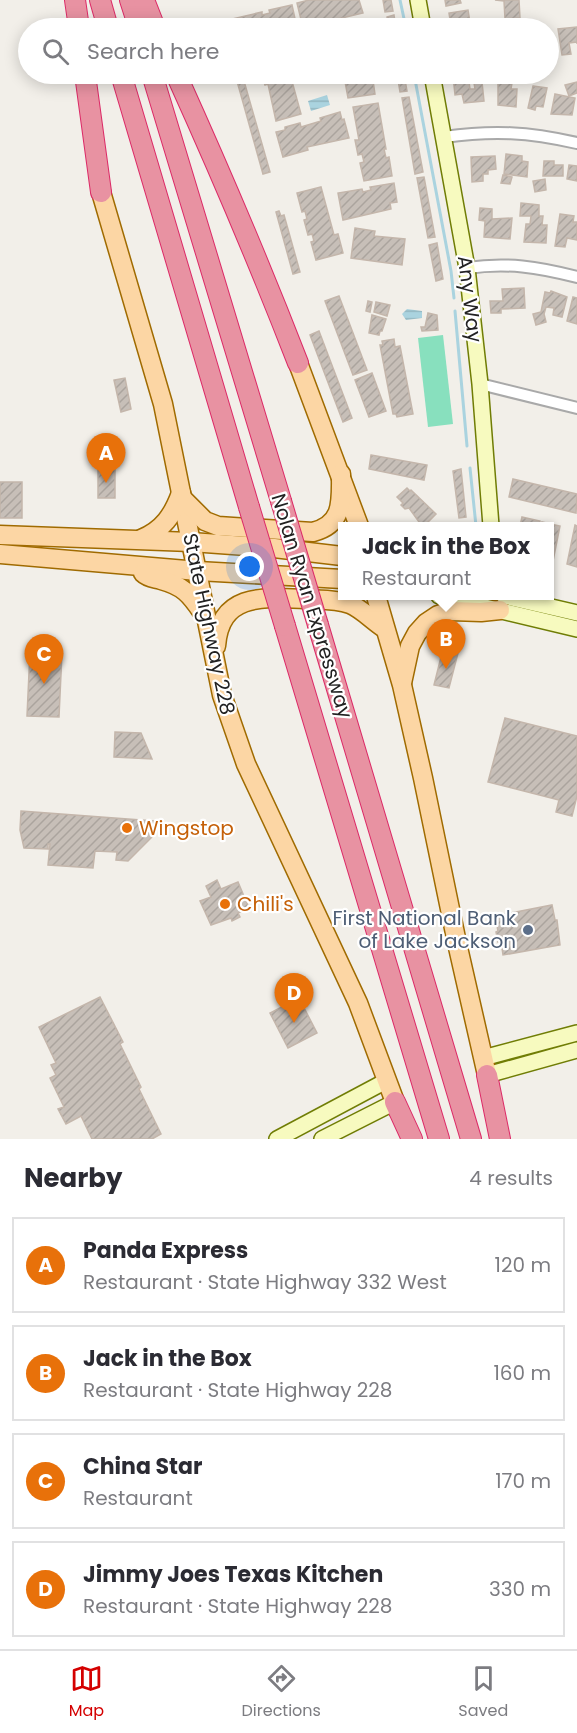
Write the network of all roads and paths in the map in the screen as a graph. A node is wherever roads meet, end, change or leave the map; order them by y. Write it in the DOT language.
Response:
graph roads {
  1 [pos="75,0"];
  2 [pos="100,0"];
  3 [pos="130,0"];
  4 [pos="144,0"];
  5 [pos="418,0"];
  6 [pos="78,18"];
  7 [pos="105,18"];
  8 [pos="136,18"];
  9 [pos="151,18"];
  10 [pos="421,18"];
  11 [pos="86,84"];
  12 [pos="124,84"];
  13 [pos="155,84"];
  14 [pos="181,84"];
  15 [pos="434,84"];
  16 [pos="444,137"];
  17 [pos="577,143"];
  18 [pos="101,192"];
  19 [pos="467,268"];
  20 [pos="577,277"];
  21 [pos="298,363"];
  22 [pos="480,384"];
  23 [pos="577,408"];
  24 [pos="344,483"];
  25 [pos="181,496"];
  26 [pos="358,522"];
  27 [pos="370,522"];
  28 [pos="491,522"];
  29 [pos="0,535"];
  30 [pos="140,540"];
  31 [pos="191,542"];
  32 [pos="0,554"];
  33 [pos="338,556"];
  34 [pos="138,567"];
  35 [pos="198,571"];
  36 [pos="338,579"];
  37 [pos="377,600"];
  38 [pos="475,600"];
  39 [pos="502,603"];
  40 [pos="577,613"];
  41 [pos="207,621"];
  42 [pos="384,628"];
  43 [pos="577,629"];
  44 [pos="215,658"];
  45 [pos="402,685"];
  46 [pos="577,1033"];
  47 [pos="550,1040"];
  48 [pos="577,1050"];
  49 [pos="554,1056"];
  50 [pos="485,1066"];
  51 [pos="386,1081"];
  52 [pos="352,1099"];
  53 [pos="395,1102"];
  54 [pos="363,1118"];
  55 [pos="277,1139"];
  56 [pos="322,1139"];
  57 [pos="405,1139"];
  58 [pos="412,1139"];
  59 [pos="439,1139"];
  60 [pos="471,1139"];
  61 [pos="500,1139"];
  62 [pos="507,1139"];
  1 -- 6 [label="highway"];
  2 -- 7 [label="highway"];
  3 -- 8 [label="highway"];
  4 -- 9 [label="highway"];
  5 -- 10 [label="street"];
  11 -- 18 [label="highway"];
  12 -- 59 [label="highway, Nolan Ryan Expressway, bridge"];
  13 -- 60 [label="highway, Nolan Ryan Expressway, bridge"];
  14 -- 21 [label="highway"];
  15 -- 16 [label="street, Any Way"];
  16 -- 17 [label="street"];
  16 -- 19 [label="street, Any Way"];
  18 -- 25 [label="main road, State Highway 228"];
  19 -- 20 [label="street"];
  19 -- 22 [label="street, Any Way"];
  21 -- 24 [label="main road"];
  22 -- 23 [label="street"];
  22 -- 28 [label="street, Any Way"];
  24 -- 25 [label="main road"];
  24 -- 26 [label="main road"];
  24 -- 27 [label="main road"];
  25 -- 30 [label="main road"];
  25 -- 31 [label="main road, State Highway 228"];
  29 -- 30 [label="main road"];
  30 -- 31 [label="main road"];
  31 -- 33 [label="main road"];
  31 -- 35 [label="main road, State Highway 228"];
  32 -- 34 [label="main road"];
  34 -- 35 [label="main road"];
  34 -- 41 [label="main road"];
  35 -- 36 [label="main road"];
  35 -- 41 [label="main road, State Highway 228"];
  37 -- 42 [label="main road"];
  38 -- 39 [label="street"];
  39 -- 40 [label="street"];
  39 -- 43 [label="street"];
  39 -- 45 [label="main road"];
  41 -- 44 [label="main road, State Highway 228"];
  42 -- 44 [label="main road"];
  42 -- 45 [label="main road"];
  44 -- 51 [label="main road, State Highway 228"];
  45 -- 50 [label="main road"];
  46 -- 47 [label="street"];
  47 -- 49 [label="street"];
  47 -- 50 [label="street"];
  48 -- 49 [label="street"];
  49 -- 50 [label="street"];
  50 -- 61 [label="highway"];
  50 -- 62 [label="street"];
  51 -- 52 [label="street"];
  51 -- 53 [label="main road, State Highway 228"];
  52 -- 54 [label="street"];
  52 -- 55 [label="street"];
  53 -- 54 [label="street"];
  53 -- 57 [label="street, State Highway 228"];
  53 -- 58 [label="highway"];
  54 -- 56 [label="street"];
}
